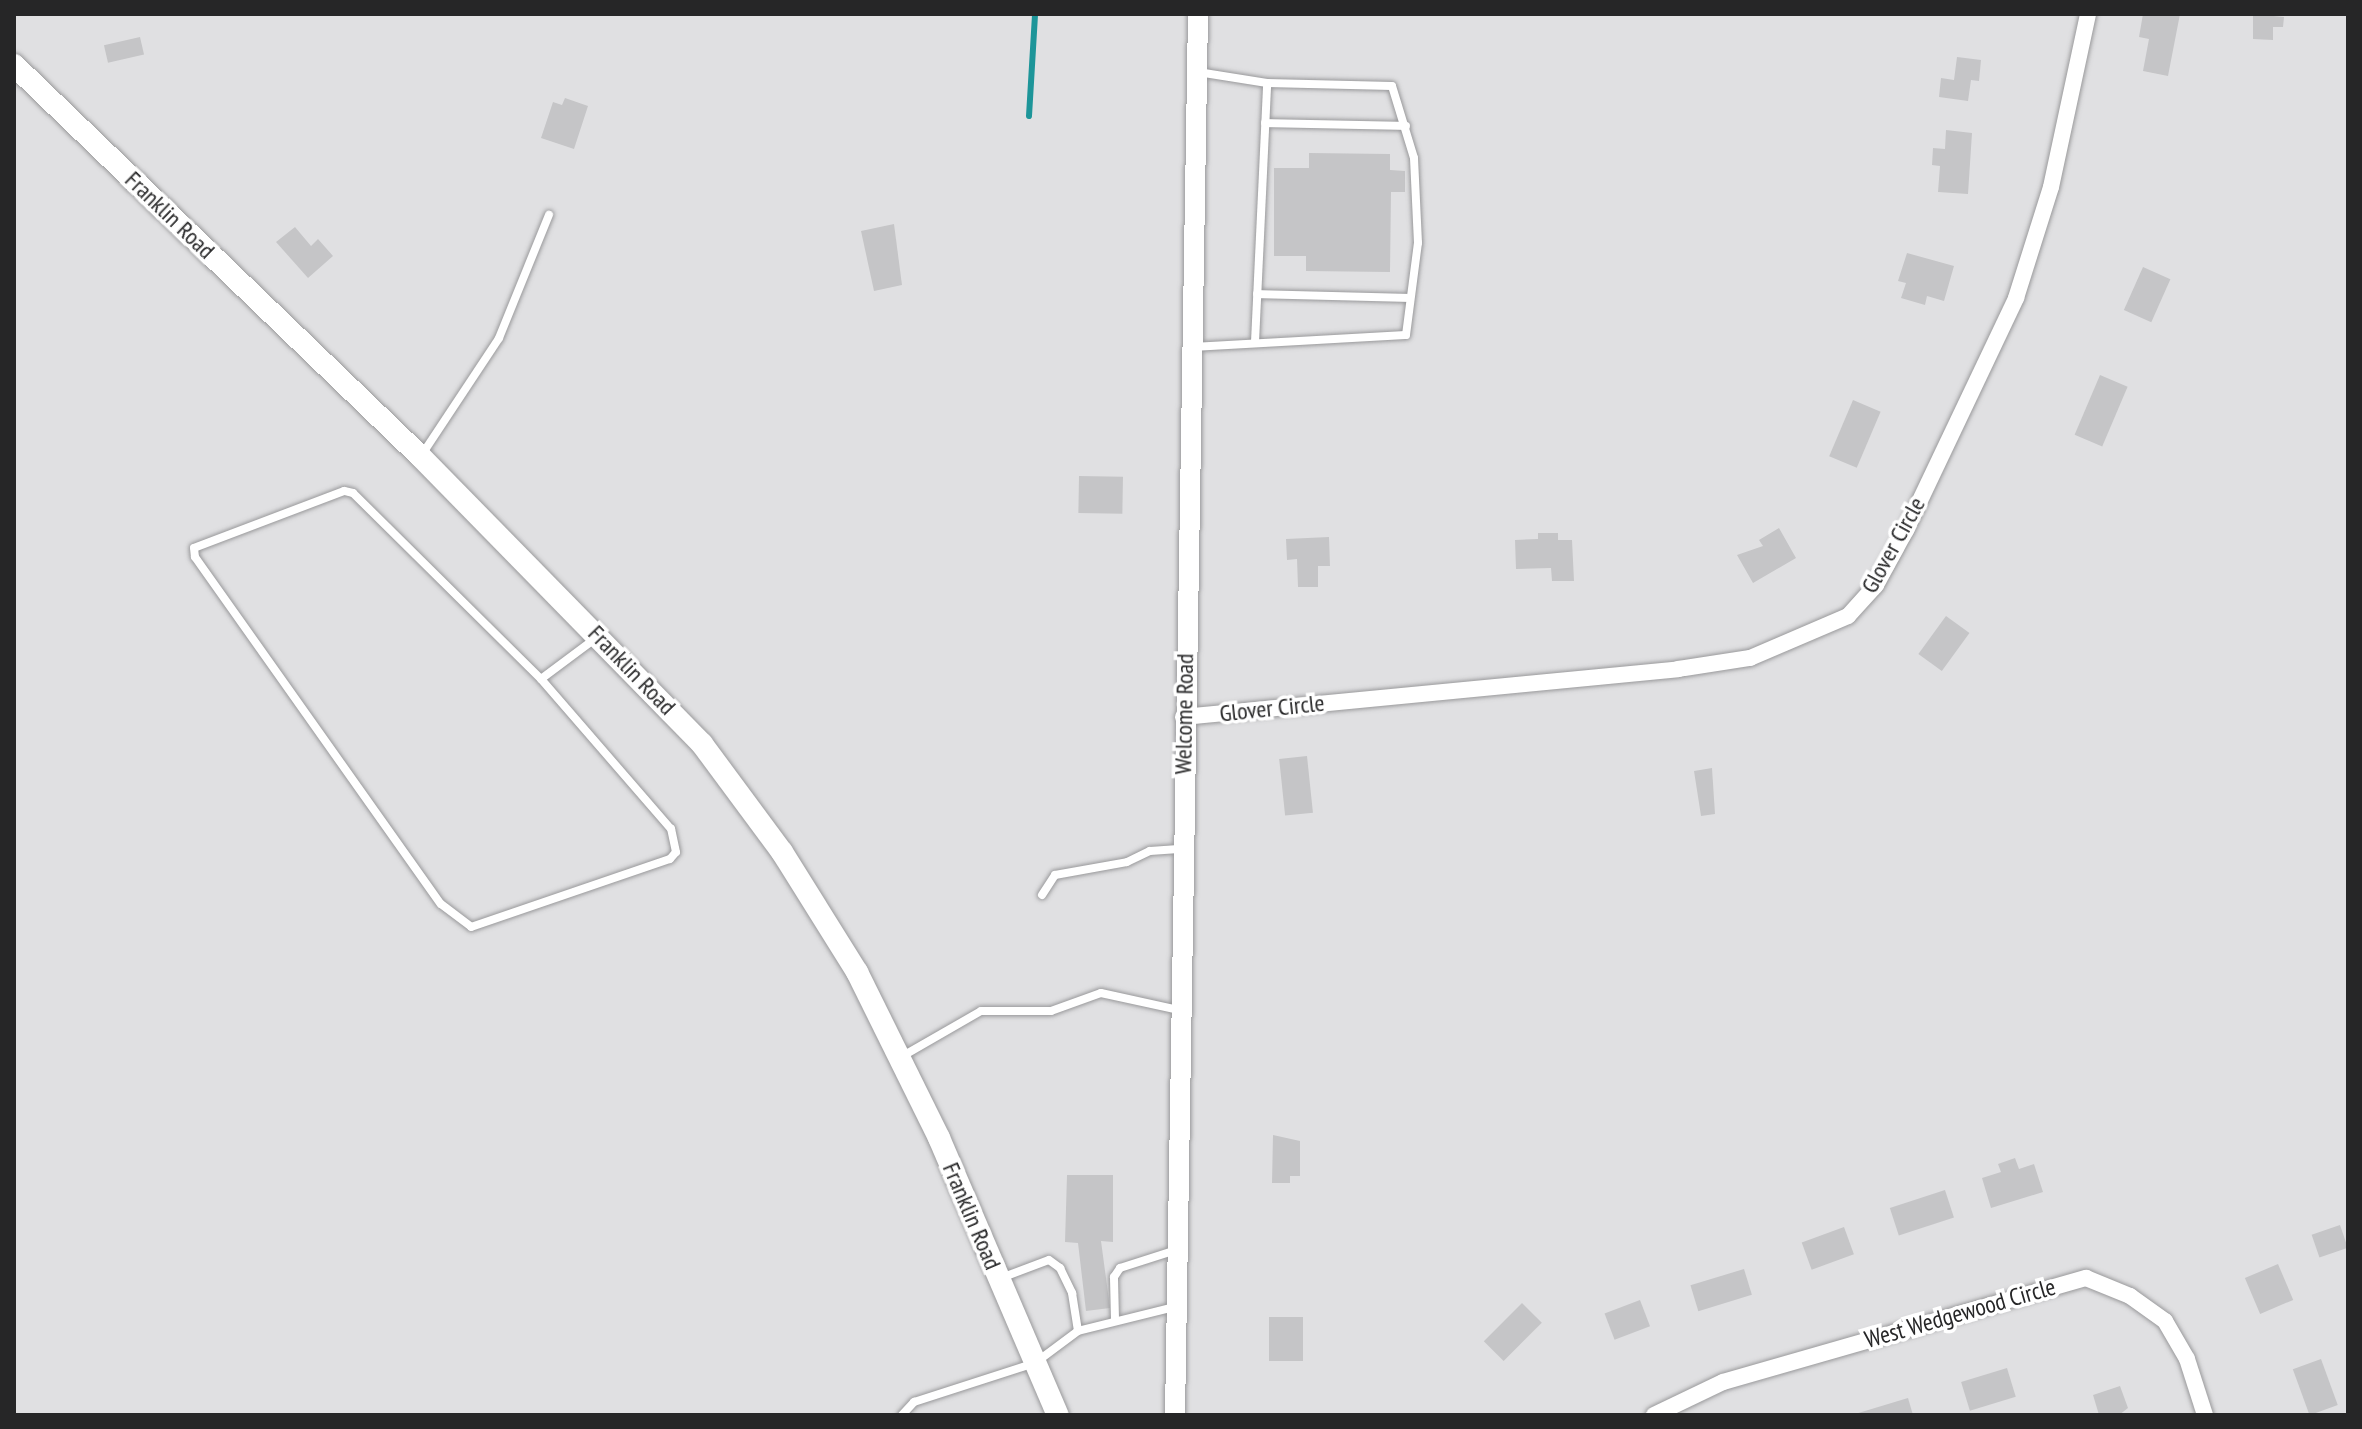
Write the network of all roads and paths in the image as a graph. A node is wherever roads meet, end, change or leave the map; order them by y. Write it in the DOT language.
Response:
graph roads {
  1 [pos="1198,14"];
  2 [pos="2088,14"];
  3 [pos="14,65"];
  4 [pos="1198,72"];
  5 [pos="1267,83"];
  6 [pos="1265,123"];
  7 [pos="1406,126"];
  8 [pos="549,215"];
  9 [pos="1257,294"];
  10 [pos="1407,298"];
  11 [pos="1255,342"];
  12 [pos="1191,347"];
  13 [pos="420,456"];
  14 [pos="600,635"];
  15 [pos="541,679"];
  16 [pos="1183,717"];
  17 [pos="1182,849"];
  18 [pos="1042,895"];
  19 [pos="1178,1010"];
  20 [pos="901,1057"];
  21 [pos="1177,1250"];
  22 [pos="999,1279"];
  23 [pos="1176,1307"];
  24 [pos="1115,1319"];
  25 [pos="1078,1331"];
  26 [pos="1035,1363"];
  27 [pos="902,1415"];
  28 [pos="1058,1415"];
  29 [pos="1175,1415"];
  30 [pos="1654,1415"];
  31 [pos="2205,1415"];
  1 -- 4 [label="street, Welcome Road"];
  2 -- 16 [label="street, Glover Circle"];
  3 -- 13 [label="main road, Franklin Road"];
  4 -- 5 [label="lane"];
  4 -- 12 [label="street, Welcome Road"];
  5 -- 6 [label="lane"];
  5 -- 7 [label="lane"];
  6 -- 7 [label="lane"];
  6 -- 9 [label="lane"];
  7 -- 10 [label="lane"];
  8 -- 13 [label="lane"];
  9 -- 10 [label="lane"];
  9 -- 11 [label="lane"];
  10 -- 11 [label="lane"];
  11 -- 12 [label="lane"];
  12 -- 16 [label="street, Welcome Road"];
  13 -- 14 [label="main road, Franklin Road"];
  14 -- 15 [label="lane"];
  14 -- 20 [label="main road, Franklin Road"];
  15 -- 15 [label="lane"];
  16 -- 17 [label="street, Welcome Road"];
  17 -- 18 [label="lane"];
  17 -- 19 [label="street, Welcome Road"];
  19 -- 20 [label="lane"];
  19 -- 21 [label="street, Welcome Road"];
  20 -- 22 [label="main road, Franklin Road"];
  21 -- 23 [label="street, Welcome Road"];
  21 -- 24 [label="lane"];
  22 -- 25 [label="lane"];
  22 -- 26 [label="main road, Franklin Road"];
  23 -- 24 [label="lane"];
  23 -- 29 [label="street, Welcome Road"];
  24 -- 25 [label="lane"];
  25 -- 26 [label="lane"];
  26 -- 27 [label="lane"];
  26 -- 28 [label="main road, Franklin Road"];
  30 -- 31 [label="street, West Wedgewood Circle"];
}
